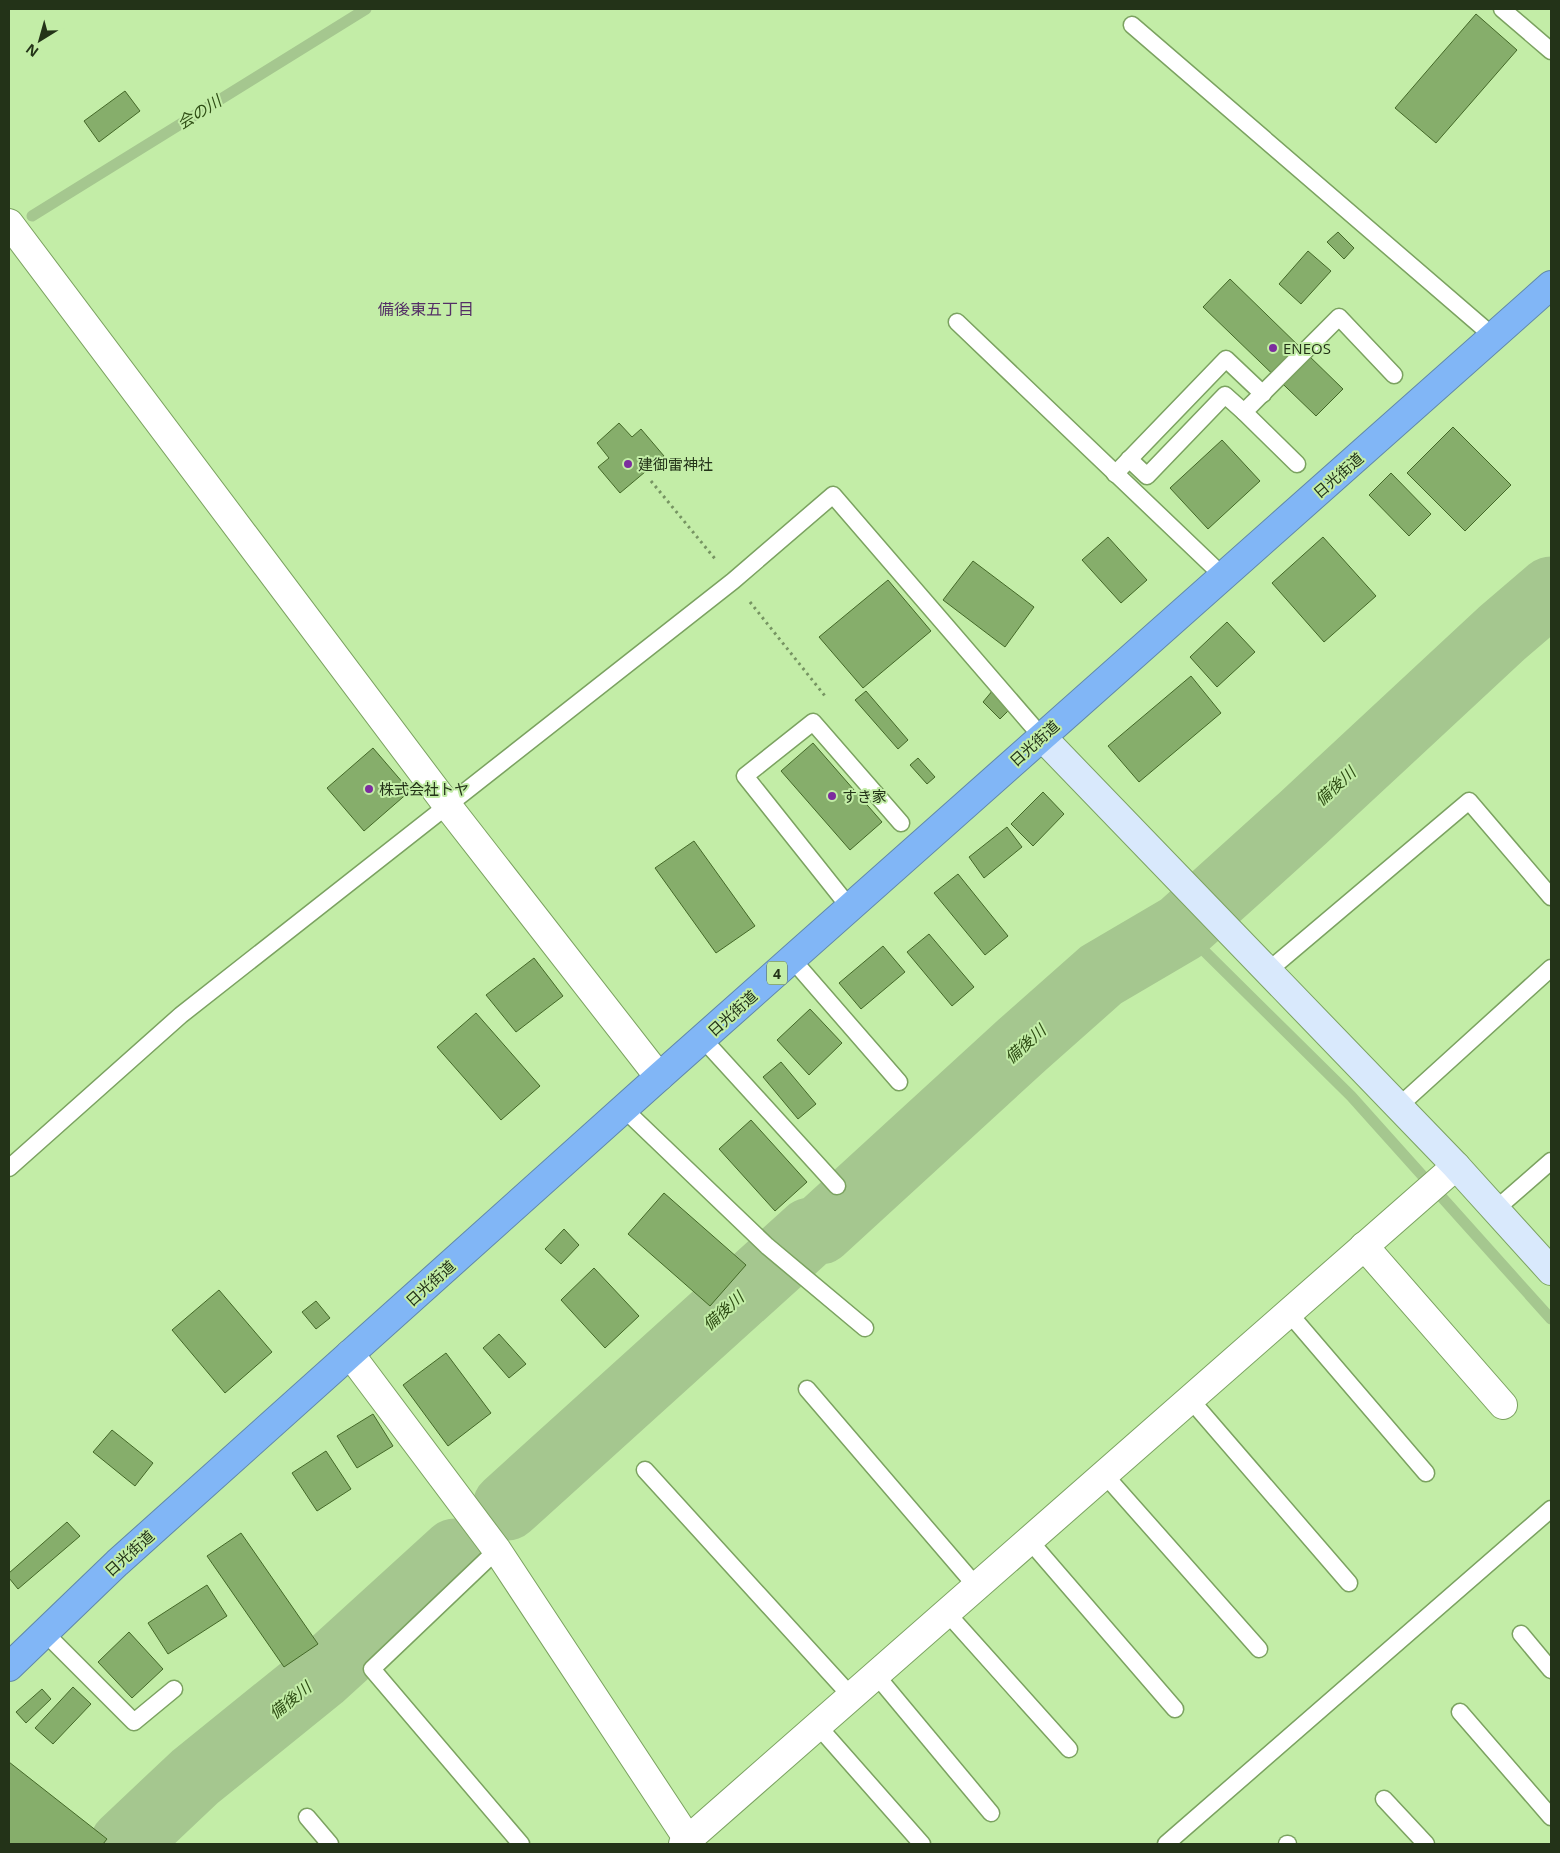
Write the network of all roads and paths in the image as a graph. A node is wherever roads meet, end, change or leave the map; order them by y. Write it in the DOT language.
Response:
graph roads {
  1 [pos="1502,9"];
  2 [pos="1132,25"];
  3 [pos="1551,51"];
  4 [pos="9,223"];
  5 [pos="1548,294"];
  6 [pos="957,322"];
  7 [pos="1494,337"];
  8 [pos="1394,375"];
  9 [pos="1263,394"];
  10 [pos="1244,412"];
  11 [pos="1129,459"];
  12 [pos="1298,464"];
  13 [pos="1115,474"];
  14 [pos="651,481"];
  15 [pos="1223,576"];
  16 [pos="733,581"];
  17 [pos="831,703"];
  18 [pos="1042,736"];
  19 [pos="447,805"];
  20 [pos="901,823"];
  21 [pos="1551,897"];
  22 [pos="850,908"];
  23 [pos="792,959"];
  24 [pos="1551,968"];
  25 [pos="1268,971"];
  26 [pos="703,1039"];
  27 [pos="659,1077"];
  28 [pos="899,1082"];
  29 [pos="1399,1106"];
  30 [pos="624,1109"];
  31 [pos="1551,1161"];
  32 [pos="1456,1166"];
  33 [pos="9,1168"];
  34 [pos="837,1186"];
  35 [pos="1496,1209"];
  36 [pos="1364,1246"];
  37 [pos="1549,1263"];
  38 [pos="1288,1312"];
  39 [pos="865,1328"];
  40 [pos="350,1354"];
  41 [pos="807,1389"];
  42 [pos="1190,1399"];
  43 [pos="1502,1405"];
  44 [pos="645,1470"];
  45 [pos="1426,1473"];
  46 [pos="1104,1474"];
  47 [pos="1551,1509"];
  48 [pos="1029,1540"];
  49 [pos="497,1550"];
  50 [pos="1349,1583"];
  51 [pos="976,1586"];
  52 [pos="947,1613"];
  53 [pos="44,1632"];
  54 [pos="1520,1634"];
  55 [pos="1259,1648"];
  56 [pos="9,1667"];
  57 [pos="1551,1670"];
  58 [pos="876,1675"];
  59 [pos="174,1689"];
  60 [pos="851,1696"];
  61 [pos="1175,1709"];
  62 [pos="1460,1712"];
  63 [pos="818,1726"];
  64 [pos="1069,1749"];
  65 [pos="1384,1799"];
  66 [pos="991,1813"];
  67 [pos="307,1817"];
  68 [pos="1551,1817"];
  69 [pos="687,1843"];
  70 [pos="330,1844"];
  71 [pos="521,1844"];
  72 [pos="922,1844"];
  73 [pos="1166,1844"];
  74 [pos="1426,1844"];
  1 -- 3 [label="lane"];
  2 -- 7 [label="lane"];
  4 -- 19 [label="street"];
  5 -- 7 [label="highway, 日光街道 / 4"];
  6 -- 13 [label="lane"];
  7 -- 15 [label="highway, 日光街道 / 4"];
  8 -- 9 [label="lane"];
  9 -- 10 [label="lane"];
  9 -- 11 [label="lane"];
  10 -- 11 [label="lane"];
  10 -- 12 [label="lane"];
  11 -- 13 [label="lane"];
  13 -- 15 [label="lane"];
  14 -- 16 [label="path"];
  15 -- 18 [label="highway, 日光街道 / 4"];
  16 -- 17 [label="path"];
  16 -- 18 [label="lane"];
  16 -- 19 [label="lane"];
  18 -- 22 [label="highway, 日光街道 / 4"];
  18 -- 25 [label="street"];
  19 -- 27 [label="street"];
  19 -- 33 [label="lane"];
  20 -- 22 [label="lane"];
  21 -- 25 [label="lane"];
  22 -- 23 [label="highway, 日光街道 / 4"];
  23 -- 26 [label="highway, 日光街道 / 4"];
  23 -- 28 [label="lane"];
  24 -- 29 [label="lane"];
  25 -- 29 [label="street"];
  26 -- 27 [label="highway, 日光街道 / 4"];
  26 -- 34 [label="lane"];
  27 -- 30 [label="highway, 日光街道 / 4"];
  29 -- 32 [label="street"];
  30 -- 39 [label="lane"];
  30 -- 40 [label="highway, 日光街道 / 4"];
  31 -- 35 [label="lane"];
  32 -- 35 [label="street"];
  32 -- 36 [label="street"];
  35 -- 37 [label="street"];
  36 -- 38 [label="street"];
  36 -- 43 [label="street"];
  38 -- 42 [label="street"];
  38 -- 45 [label="lane"];
  40 -- 49 [label="street"];
  40 -- 53 [label="highway, 日光街道 / 4"];
  41 -- 51 [label="lane"];
  42 -- 46 [label="street"];
  42 -- 50 [label="lane"];
  44 -- 60 [label="lane"];
  46 -- 48 [label="street"];
  46 -- 55 [label="lane"];
  47 -- 73 [label="lane"];
  48 -- 51 [label="street"];
  48 -- 61 [label="lane"];
  49 -- 69 [label="street"];
  49 -- 71 [label="lane"];
  51 -- 52 [label="street"];
  52 -- 58 [label="street"];
  52 -- 64 [label="lane"];
  53 -- 56 [label="highway, 日光街道 / 4"];
  53 -- 59 [label="lane"];
  54 -- 57 [label="lane"];
  58 -- 60 [label="street"];
  58 -- 66 [label="lane"];
  60 -- 63 [label="street"];
  62 -- 68 [label="lane"];
  63 -- 69 [label="street"];
  63 -- 72 [label="lane"];
  65 -- 74 [label="lane"];
  67 -- 70 [label="lane"];
}
